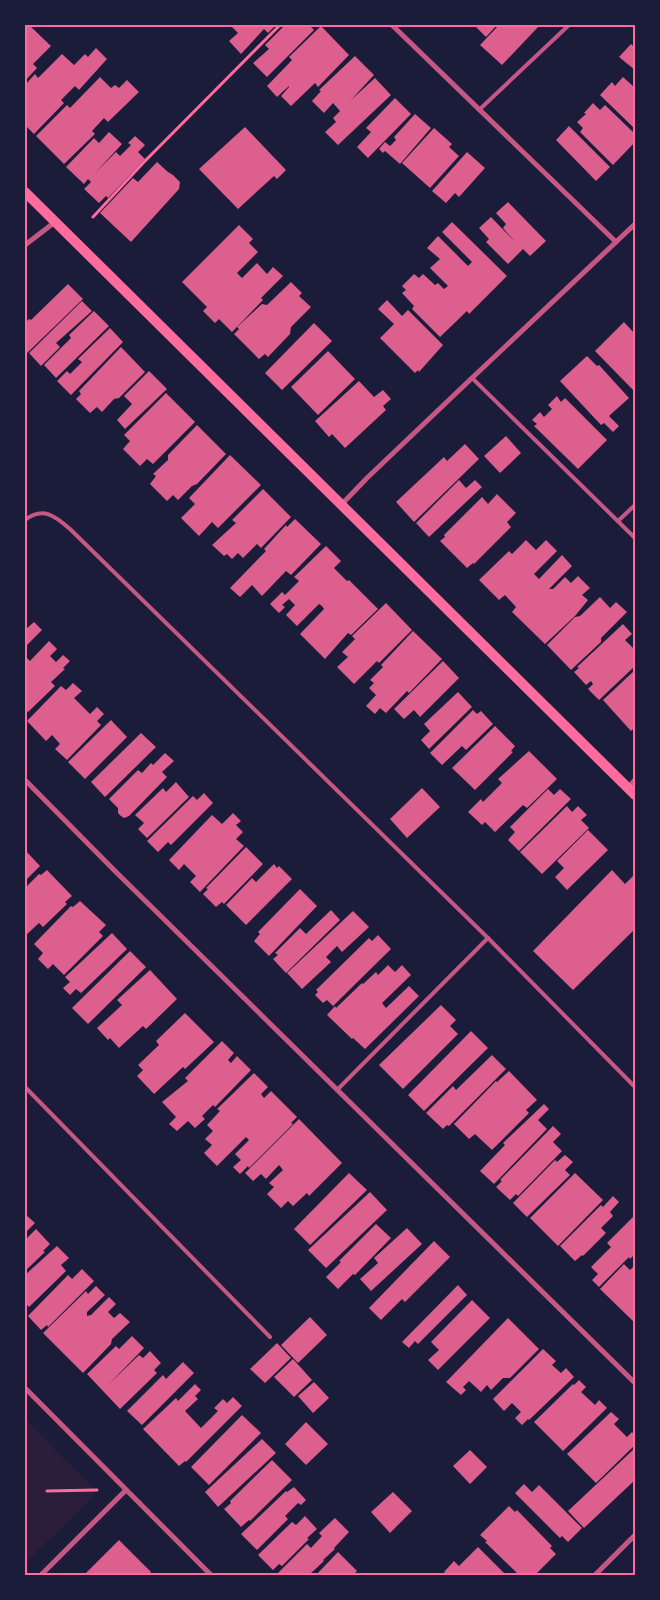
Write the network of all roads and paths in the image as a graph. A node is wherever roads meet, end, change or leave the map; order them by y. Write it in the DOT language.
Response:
graph roads {
  1 [pos="280,25"];
  2 [pos="392,25"];
  3 [pos="568,25"];
  4 [pos="479,110"];
  5 [pos="25,192"];
  6 [pos="92,217"];
  7 [pos="55,221"];
  8 [pos="635,224"];
  9 [pos="616,242"];
  10 [pos="25,245"];
  11 [pos="472,378"];
  12 [pos="341,505"];
  13 [pos="635,505"];
  14 [pos="25,520"];
  15 [pos="618,521"];
  16 [pos="635,538"];
  17 [pos="25,780"];
  18 [pos="633,788"];
  19 [pos="488,938"];
  20 [pos="25,1087"];
  21 [pos="635,1087"];
  22 [pos="338,1090"];
  23 [pos="270,1337"];
  24 [pos="635,1383"];
  25 [pos="25,1388"];
  26 [pos="97,1490"];
  27 [pos="126,1490"];
  28 [pos="47,1491"];
  29 [pos="635,1536"];
  30 [pos="40,1575"];
  31 [pos="211,1575"];
  32 [pos="595,1575"];
  1 -- 6 [label="path"];
  2 -- 4 [label="street"];
  3 -- 4 [label="lane"];
  4 -- 9 [label="street"];
  5 -- 7 [label="main road"];
  7 -- 10 [label="street"];
  7 -- 12 [label="main road"];
  8 -- 9 [label="street"];
  9 -- 11 [label="street"];
  11 -- 12 [label="street"];
  11 -- 15 [label="lane"];
  12 -- 18 [label="main road"];
  13 -- 15 [label="lane"];
  14 -- 19 [label="lane"];
  15 -- 16 [label="lane"];
  17 -- 22 [label="street"];
  19 -- 21 [label="lane"];
  19 -- 22 [label="lane"];
  20 -- 23 [label="lane"];
  22 -- 24 [label="street"];
  25 -- 27 [label="street"];
  26 -- 28 [label="path"];
  27 -- 30 [label="street"];
  27 -- 31 [label="street"];
  29 -- 32 [label="street"];
}
